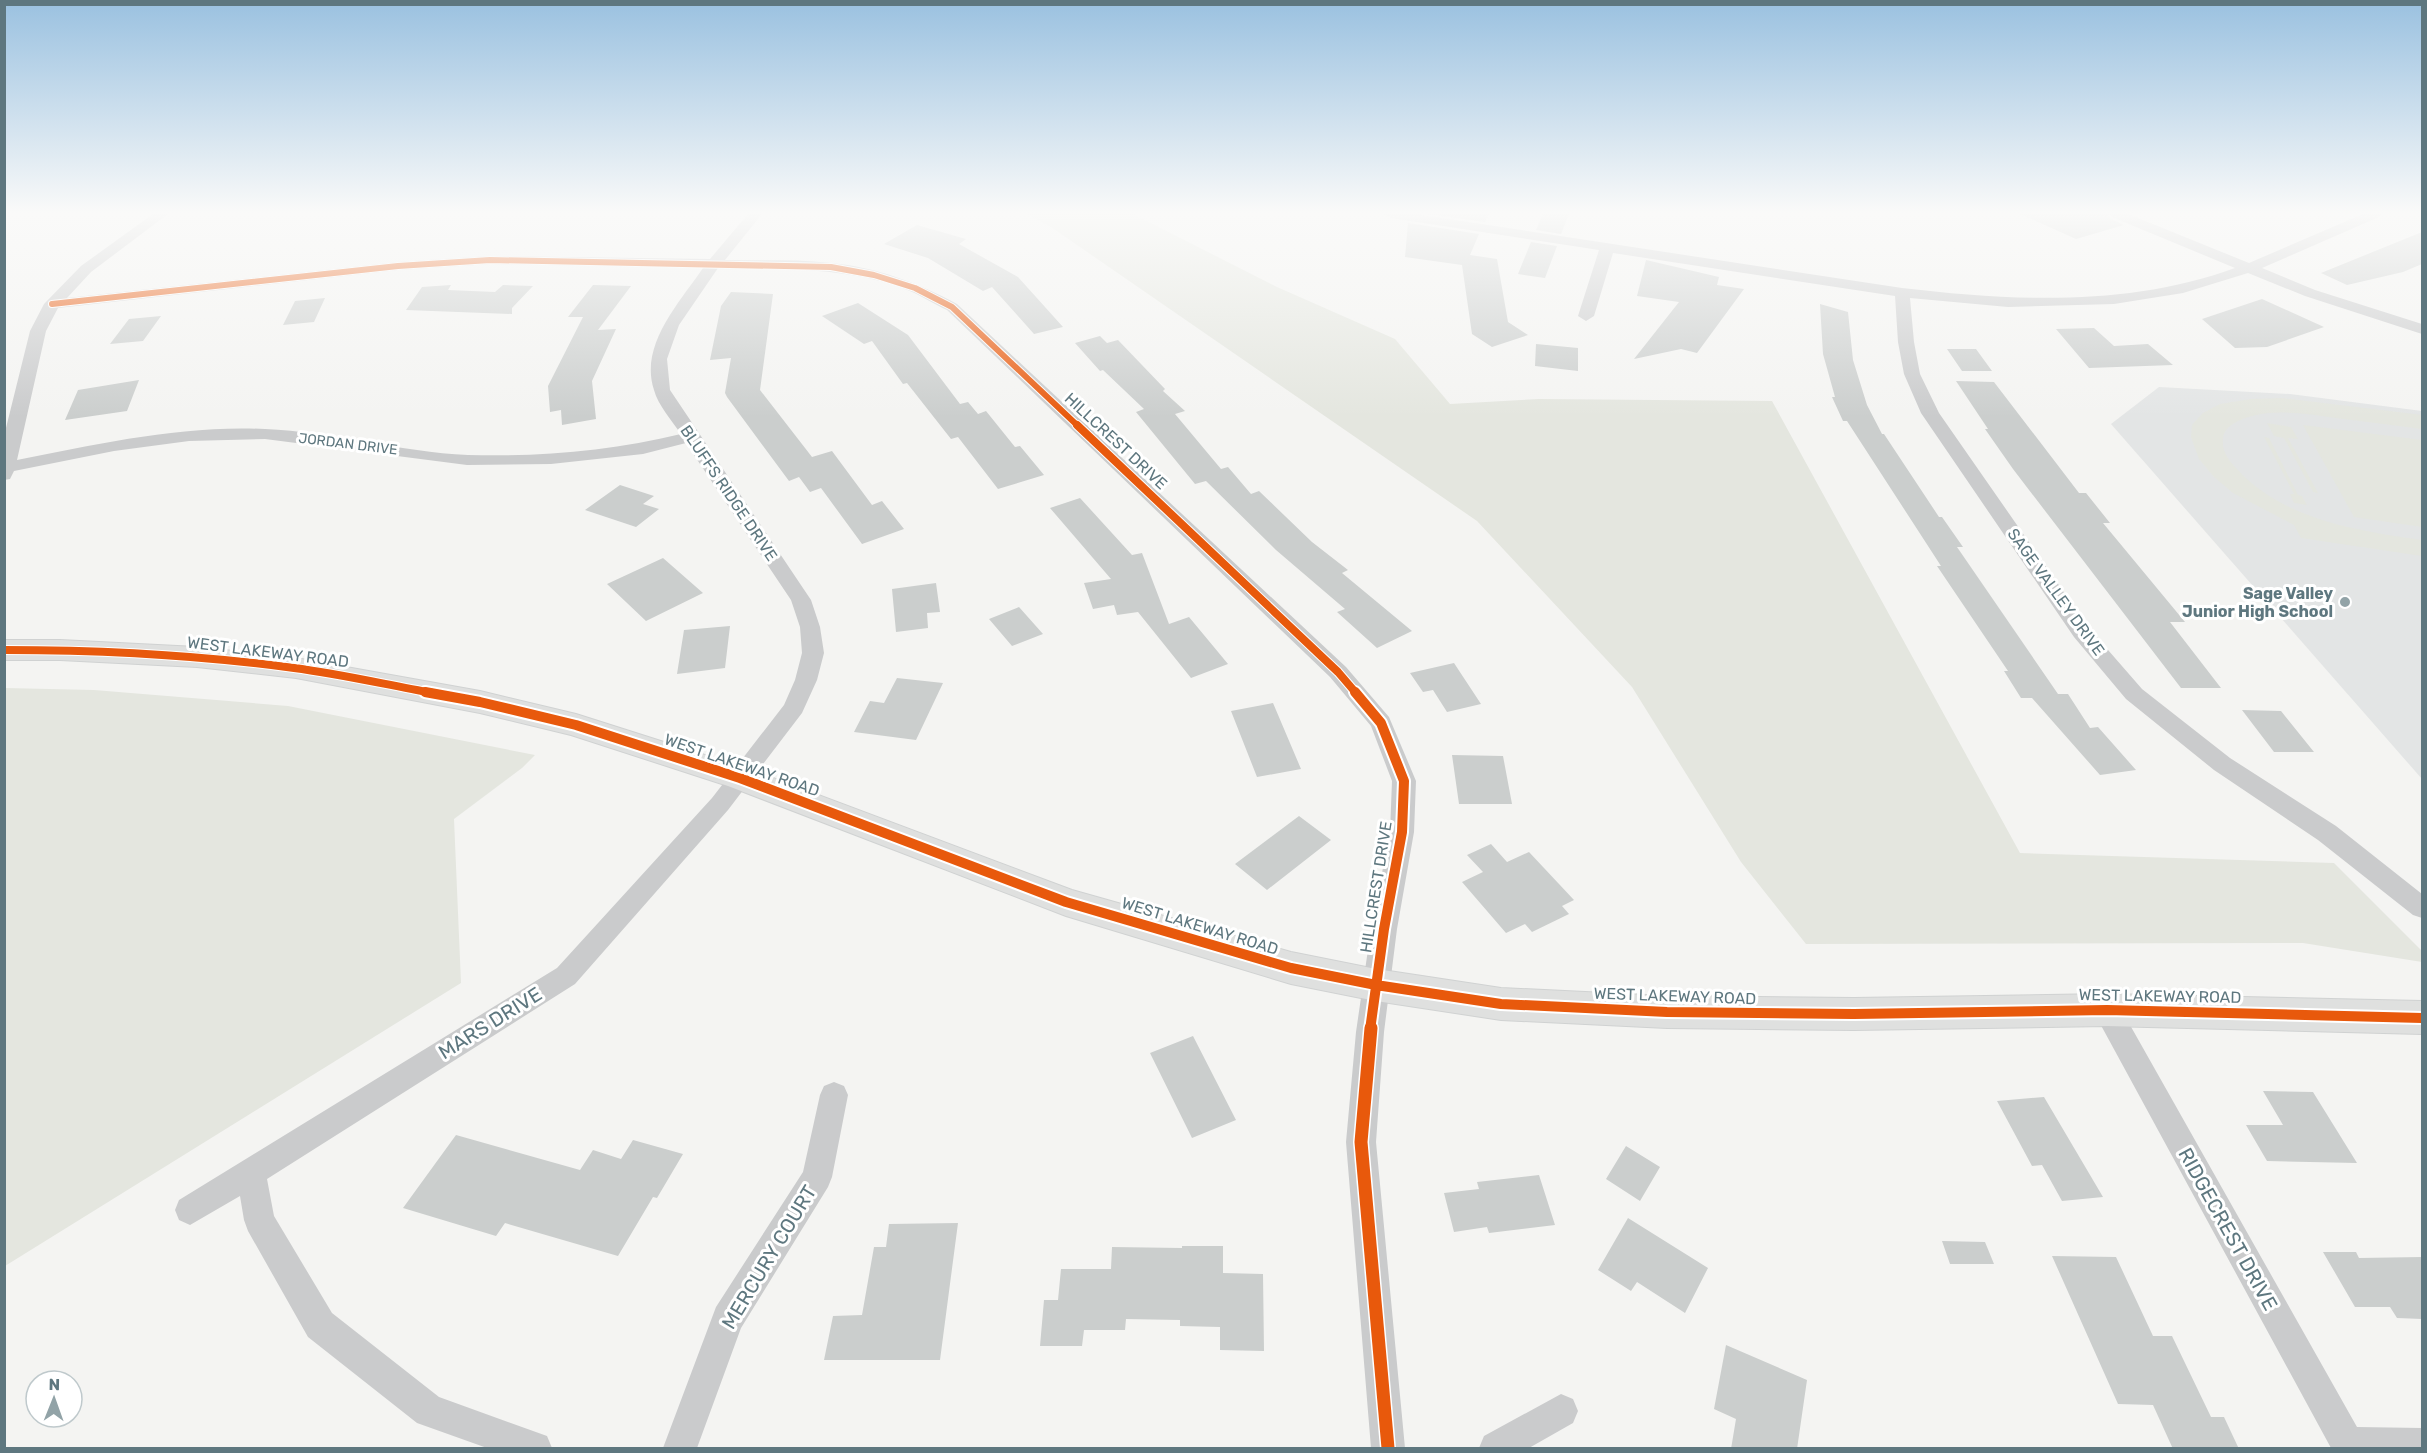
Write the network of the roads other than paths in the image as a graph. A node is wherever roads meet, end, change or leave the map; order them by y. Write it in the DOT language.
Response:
graph roads {
  1 [pos="74,282"];
  2 [pos="252,282"];
  3 [pos="701,282"];
  4 [pos="895,282"];
  5 [pos="1597,282"];
  6 [pos="1829,282"];
  7 [pos="2205,282"];
  8 [pos="2284,282"];
  9 [pos="1902,293"];
  10 [pos="52,304"];
  11 [pos="1586,316"];
  12 [pos="2422,329"];
  13 [pos="691,437"];
  14 [pos="5,471"];
  15 [pos="4,650"];
  16 [pos="740,777"];
  17 [pos="2422,908"];
  18 [pos="1376,986"];
  19 [pos="2107,1010"];
  20 [pos="2422,1018"];
  21 [pos="834,1095"];
  22 [pos="251,1173"];
  23 [pos="190,1210"];
  24 [pos="1561,1411"];
  25 [pos="2422,1444"];
  26 [pos="2348,1446"];
  27 [pos="535,1449"];
  28 [pos="680,1449"];
  29 [pos="1388,1449"];
  30 [pos="1496,1449"];
  1 -- 10 [label="street"];
  2 -- 10 [label="street, HILLCREST DRIVE"];
  3 -- 13 [label="street, BLUFFS RIDGE DRIVE"];
  4 -- 18 [label="street, HILLCREST DRIVE"];
  5 -- 11 [label="street"];
  6 -- 9 [label="street"];
  7 -- 9 [label="street"];
  8 -- 12 [label="street"];
  9 -- 17 [label="street, SAGE VALLEY DRIVE"];
  10 -- 14 [label="street"];
  13 -- 14 [label="street, JORDAN DRIVE"];
  13 -- 16 [label="street, BLUFFS RIDGE DRIVE"];
  15 -- 16 [label="street, WEST LAKEWAY ROAD"];
  16 -- 18 [label="street, WEST LAKEWAY ROAD"];
  16 -- 22 [label="street, MARS DRIVE"];
  18 -- 19 [label="street, WEST LAKEWAY ROAD"];
  18 -- 29 [label="street, HILLCREST DRIVE"];
  19 -- 20 [label="street, WEST LAKEWAY ROAD"];
  19 -- 26 [label="street, RIDGECREST DRIVE"];
  21 -- 28 [label="street, MERCURY COURT"];
  22 -- 23 [label="street, MARS DRIVE"];
  22 -- 27 [label="street"];
  24 -- 30 [label="street"];
  25 -- 26 [label="street"];
}
